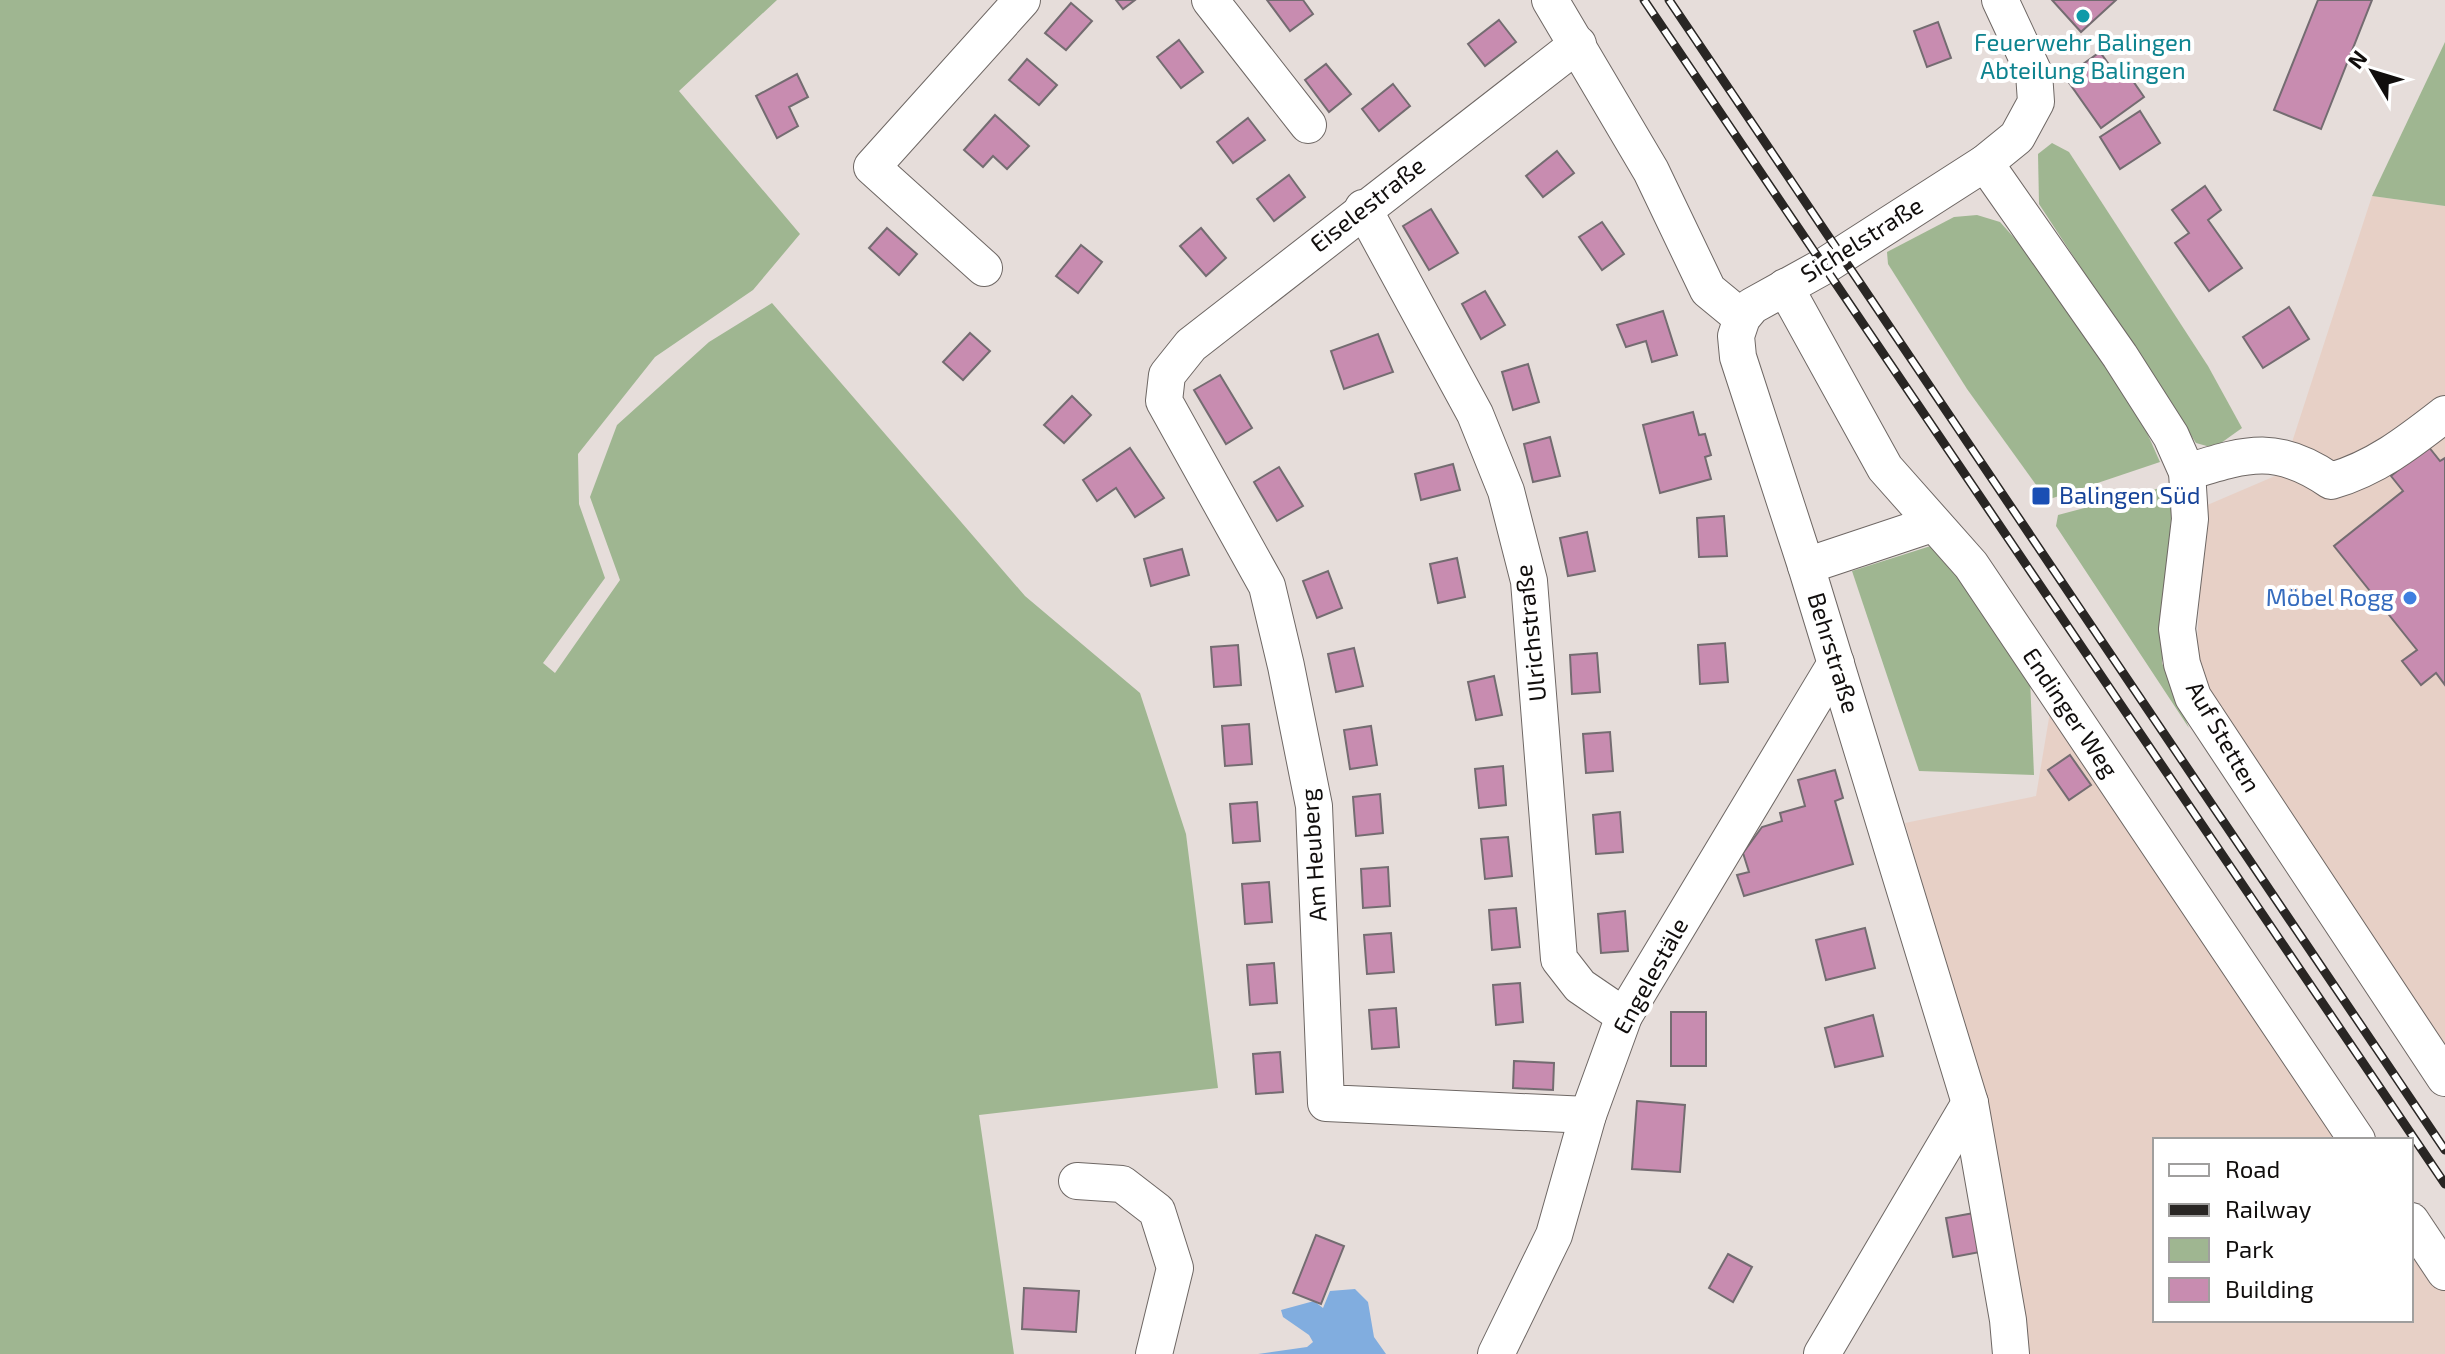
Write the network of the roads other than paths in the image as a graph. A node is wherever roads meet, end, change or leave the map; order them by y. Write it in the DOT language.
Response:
graph roads {
  1 [pos="1022,0"];
  2 [pos="1210,0"];
  3 [pos="1550,0"];
  4 [pos="2000,0"];
  5 [pos="1578,44"];
  6 [pos="1308,125"];
  7 [pos="1985,163"];
  8 [pos="1363,208"];
  9 [pos="984,268"];
  10 [pos="1785,287"];
  11 [pos="1742,318"];
  12 [pos="1167,375"];
  13 [pos="2445,414"];
  14 [pos="2187,472"];
  15 [pos="1932,524"];
  16 [pos="1806,566"];
  17 [pos="1836,663"];
  18 [pos="1624,1016"];
  19 [pos="2445,1078"];
  20 [pos="1970,1103"];
  21 [pos="1588,1115"];
  22 [pos="2356,1138"];
  23 [pos="1077,1181"];
  24 [pos="2413,1224"];
  25 [pos="2445,1272"];
  26 [pos="1154,1354"];
  27 [pos="1496,1354"];
  28 [pos="1822,1354"];
  29 [pos="2011,1354"];
  1 -- 9 [label="street"];
  2 -- 6 [label="street"];
  3 -- 5 [label="street"];
  4 -- 7 [label="street, Sichelstraße"];
  5 -- 8 [label="street, Eiselestraße"];
  5 -- 11 [label="street"];
  7 -- 10 [label="street, Sichelstraße"];
  7 -- 14 [label="street, Auf Stetten"];
  8 -- 12 [label="street, Eiselestraße"];
  8 -- 18 [label="street, Ulrichstraße"];
  10 -- 11 [label="street, Sichelstraße"];
  10 -- 15 [label="street, Endinger Weg"];
  11 -- 16 [label="street, Behrstraße"];
  12 -- 21 [label="street, Am Heuberg"];
  13 -- 14 [label="street"];
  14 -- 19 [label="street, Auf Stetten"];
  15 -- 16 [label="street"];
  15 -- 22 [label="street, Endinger Weg"];
  16 -- 17 [label="street, Behrstraße"];
  17 -- 18 [label="street, Engelestäle"];
  17 -- 20 [label="street, Behrstraße"];
  18 -- 21 [label="street, Engelestäle"];
  20 -- 28 [label="street"];
  20 -- 29 [label="street, Behrstraße"];
  21 -- 27 [label="street, Engelestäle"];
  23 -- 26 [label="street"];
  24 -- 25 [label="street"];
}
